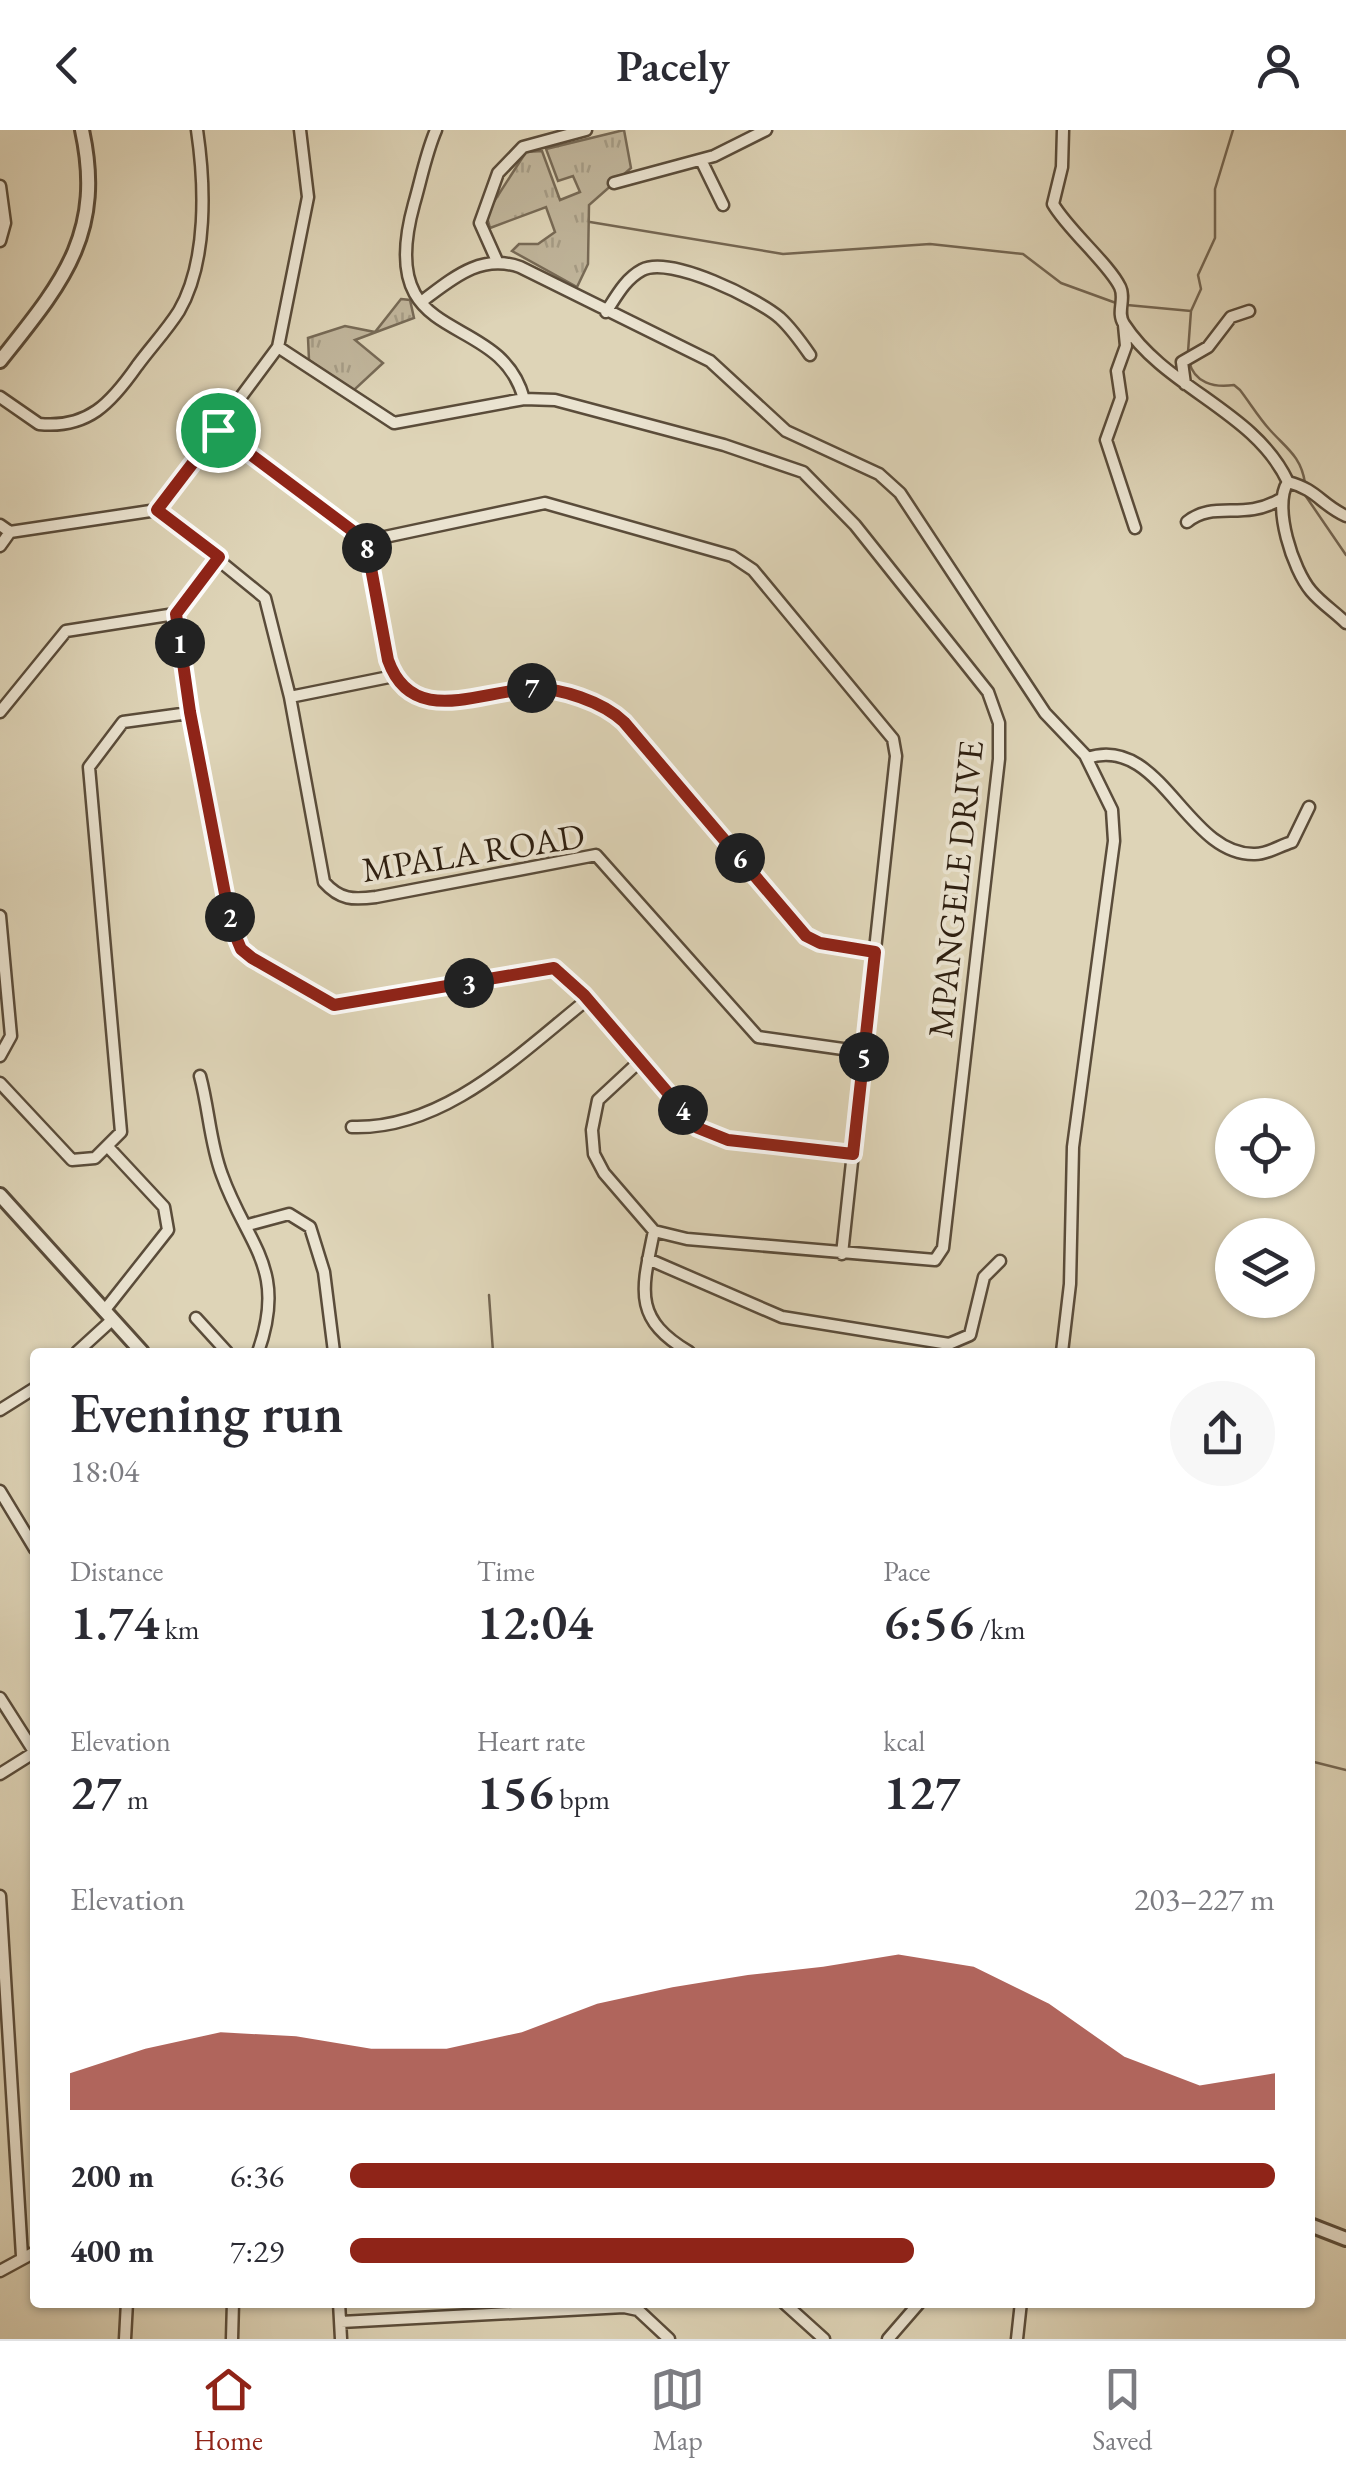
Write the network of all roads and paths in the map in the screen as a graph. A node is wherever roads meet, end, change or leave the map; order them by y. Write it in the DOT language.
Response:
graph roads {
  1 [pos="82,130"];
  2 [pos="197,130"];
  3 [pos="300,130"];
  4 [pos="586,130"];
  5 [pos="766,130"];
  6 [pos="1063,130"];
  7 [pos="432,132"];
  8 [pos="702,160"];
  9 [pos="614,183"];
  10 [pos="1,195"];
  11 [pos="723,205"];
  12 [pos="0,241"];
  13 [pos="498,262"];
  14 [pos="421,302"];
  15 [pos="606,312"];
  16 [pos="1249,312"];
  17 [pos="1124,324"];
  18 [pos="278,347"];
  19 [pos="810,356"];
  20 [pos="0,361"];
  21 [pos="1185,384"];
  22 [pos="0,397"];
  23 [pos="524,399"];
  24 [pos="218,430"];
  25 [pos="1300,484"];
  26 [pos="1280,500"];
  27 [pos="157,510"];
  28 [pos="1346,516"];
  29 [pos="1186,522"];
  30 [pos="0,525"];
  31 [pos="1135,528"];
  32 [pos="10,532"];
  33 [pos="366,541"];
  34 [pos="0,546"];
  35 [pos="219,557"];
  36 [pos="176,614"];
  37 [pos="1346,623"];
  38 [pos="394,676"];
  39 [pos="290,697"];
  40 [pos="0,712"];
  41 [pos="190,712"];
  42 [pos="1087,758"];
  43 [pos="1308,808"];
  44 [pos="0,916"];
  45 [pos="875,952"];
  46 [pos="588,999"];
  47 [pos="864,1052"];
  48 [pos="0,1056"];
  49 [pos="641,1060"];
  50 [pos="200,1076"];
  51 [pos="0,1082"];
  52 [pos="352,1128"];
  53 [pos="109,1148"];
  54 [pos="853,1154"];
  55 [pos="0,1195"];
  56 [pos="248,1225"];
  57 [pos="654,1231"];
  58 [pos="842,1254"];
  59 [pos="648,1259"];
  60 [pos="1000,1261"];
  61 [pos="108,1316"];
  62 [pos="196,1318"];
  63 [pos="80,1348"];
  64 [pos="138,1348"];
  65 [pos="222,1348"];
  66 [pos="259,1348"];
  67 [pos="334,1348"];
  68 [pos="684,1348"];
  69 [pos="1062,1348"];
  70 [pos="30,1391"];
  71 [pos="0,1410"];
  72 [pos="0,1491"];
  73 [pos="30,1541"];
  74 [pos="0,1698"];
  75 [pos="30,1745"];
  76 [pos="30,1756"];
  77 [pos="0,1774"];
  78 [pos="0,1896"];
  79 [pos="2,1946"];
  80 [pos="1315,2226"];
  81 [pos="1346,2239"];
  82 [pos="30,2254"];
  83 [pos="22,2256"];
  84 [pos="0,2270"];
  85 [pos="127,2308"];
  86 [pos="232,2308"];
  87 [pos="340,2308"];
  88 [pos="605,2308"];
  89 [pos="629,2308"];
  90 [pos="790,2308"];
  91 [pos="915,2308"];
  92 [pos="1020,2308"];
  93 [pos="340,2322"];
  94 [pos="124,2339"];
  95 [pos="232,2339"];
  96 [pos="341,2339"];
  97 [pos="669,2339"];
  98 [pos="824,2339"];
  99 [pos="888,2339"];
  100 [pos="1017,2339"];
  1 -- 20 [label="street"];
  2 -- 22 [label="street"];
  3 -- 18 [label="street"];
  4 -- 13 [label="street"];
  5 -- 8 [label="street"];
  6 -- 17 [label="street"];
  7 -- 14 [label="street"];
  8 -- 9 [label="street"];
  8 -- 11 [label="street"];
  10 -- 12 [label="street"];
  13 -- 14 [label="street"];
  13 -- 15 [label="street"];
  14 -- 23 [label="street"];
  15 -- 19 [label="street"];
  15 -- 42 [label="street"];
  16 -- 21 [label="street"];
  17 -- 21 [label="street"];
  17 -- 31 [label="street"];
  18 -- 23 [label="street, MPANGELE DRIVE"];
  18 -- 24 [label="street"];
  21 -- 25 [label="street"];
  23 -- 58 [label="street, MPANGELE DRIVE"];
  24 -- 27 [label="street"];
  24 -- 33 [label="street"];
  25 -- 26 [label="street"];
  25 -- 28 [label="street"];
  26 -- 29 [label="street"];
  26 -- 37 [label="street"];
  27 -- 32 [label="street"];
  27 -- 35 [label="street, MPALA ROAD"];
  30 -- 32 [label="street"];
  32 -- 34 [label="street"];
  33 -- 38 [label="street"];
  33 -- 45 [label="street"];
  35 -- 36 [label="street"];
  35 -- 39 [label="street, MPALA ROAD"];
  36 -- 40 [label="street"];
  36 -- 41 [label="street"];
  38 -- 39 [label="street"];
  38 -- 45 [label="street"];
  39 -- 47 [label="street, MPALA ROAD"];
  41 -- 46 [label="street"];
  41 -- 53 [label="street"];
  42 -- 43 [label="street"];
  42 -- 69 [label="street"];
  44 -- 48 [label="street"];
  45 -- 47 [label="street"];
  46 -- 49 [label="street"];
  46 -- 52 [label="street"];
  47 -- 54 [label="street"];
  49 -- 54 [label="street"];
  49 -- 57 [label="street"];
  50 -- 56 [label="street"];
  51 -- 53 [label="street"];
  53 -- 61 [label="street"];
  54 -- 58 [label="street"];
  55 -- 61 [label="street"];
  56 -- 66 [label="street"];
  56 -- 67 [label="street"];
  57 -- 58 [label="street, MPANGELE DRIVE"];
  57 -- 59 [label="street"];
  59 -- 60 [label="street"];
  59 -- 68 [label="street"];
  61 -- 63 [label="street"];
  61 -- 64 [label="street"];
  62 -- 65 [label="street"];
  70 -- 71 [label="street"];
  72 -- 73 [label="street"];
  74 -- 75 [label="street"];
  76 -- 77 [label="street"];
  78 -- 79 [label="street"];
  79 -- 83 [label="street"];
  80 -- 81 [label="street"];
  82 -- 83 [label="street"];
  83 -- 84 [label="street"];
  85 -- 94 [label="street"];
  86 -- 95 [label="street"];
  87 -- 93 [label="street"];
  88 -- 93 [label="street"];
  89 -- 97 [label="street"];
  90 -- 98 [label="street"];
  91 -- 99 [label="street"];
  92 -- 100 [label="street"];
  93 -- 96 [label="street"];
}
